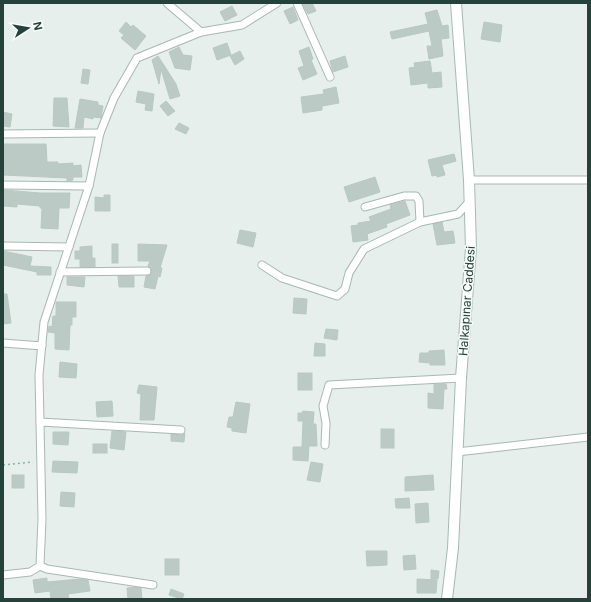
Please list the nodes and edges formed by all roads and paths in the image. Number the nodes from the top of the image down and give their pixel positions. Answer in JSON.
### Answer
{"nodes":[{"id":1,"x":167,"y":3,"type":"edge"},
{"id":2,"x":277,"y":3,"type":"edge"},
{"id":3,"x":297,"y":3,"type":"edge"},
{"id":4,"x":456,"y":3,"type":"edge"},
{"id":5,"x":201,"y":32,"type":"junction"},
{"id":6,"x":330,"y":77,"type":"dead end"},
{"id":7,"x":100,"y":133,"type":"junction"},
{"id":8,"x":3,"y":134,"type":"edge"},
{"id":9,"x":469,"y":180,"type":"junction"},
{"id":10,"x":588,"y":180,"type":"edge"},
{"id":11,"x":3,"y":185,"type":"edge"},
{"id":12,"x":89,"y":186,"type":"junction"},
{"id":13,"x":470,"y":202,"type":"junction"},
{"id":14,"x":365,"y":207,"type":"dead end"},
{"id":15,"x":420,"y":222,"type":"junction"},
{"id":16,"x":3,"y":246,"type":"edge"},
{"id":17,"x":69,"y":246,"type":"junction"},
{"id":18,"x":262,"y":264,"type":"dead end"},
{"id":19,"x":147,"y":271,"type":"dead end"},
{"id":20,"x":60,"y":272,"type":"junction"},
{"id":21,"x":3,"y":343,"type":"edge"},
{"id":22,"x":42,"y":346,"type":"junction"},
{"id":23,"x":461,"y":378,"type":"junction"},
{"id":24,"x":40,"y":422,"type":"junction"},
{"id":25,"x":181,"y":430,"type":"dead end"},
{"id":26,"x":588,"y":436,"type":"edge"},
{"id":27,"x":325,"y":445,"type":"dead end"},
{"id":28,"x":457,"y":452,"type":"junction"},
{"id":29,"x":41,"y":462,"type":"junction"},
{"id":30,"x":3,"y":465,"type":"edge"},
{"id":31,"x":40,"y":566,"type":"junction"},
{"id":32,"x":3,"y":575,"type":"edge"},
{"id":33,"x":153,"y":585,"type":"dead end"},
{"id":34,"x":447,"y":599,"type":"edge"}],
"edges":[{"from":1,"to":5,"type":"street"},
{"from":2,"to":5,"type":"street"},
{"from":3,"to":6,"type":"street"},
{"from":4,"to":9,"type":"main road","name":"Halkapınar Caddesi"},
{"from":5,"to":7,"type":"street"},
{"from":7,"to":8,"type":"street"},
{"from":7,"to":12,"type":"street"},
{"from":9,"to":10,"type":"street"},
{"from":9,"to":13,"type":"main road","name":"Halkapınar Caddesi"},
{"from":11,"to":12,"type":"street"},
{"from":12,"to":17,"type":"street"},
{"from":13,"to":15,"type":"street"},
{"from":13,"to":23,"type":"main road","name":"Halkapınar Caddesi"},
{"from":14,"to":15,"type":"street"},
{"from":15,"to":18,"type":"street"},
{"from":16,"to":17,"type":"street"},
{"from":17,"to":20,"type":"street"},
{"from":19,"to":20,"type":"street"},
{"from":20,"to":22,"type":"street"},
{"from":21,"to":22,"type":"street"},
{"from":22,"to":24,"type":"street"},
{"from":23,"to":27,"type":"street"},
{"from":23,"to":28,"type":"main road","name":"Halkapınar Caddesi"},
{"from":24,"to":25,"type":"street"},
{"from":24,"to":29,"type":"street"},
{"from":26,"to":28,"type":"street"},
{"from":28,"to":34,"type":"main road","name":"Halkapınar Caddesi"},
{"from":29,"to":30,"type":"path"},
{"from":29,"to":31,"type":"street"},
{"from":31,"to":32,"type":"street"},
{"from":31,"to":33,"type":"street"}]}
